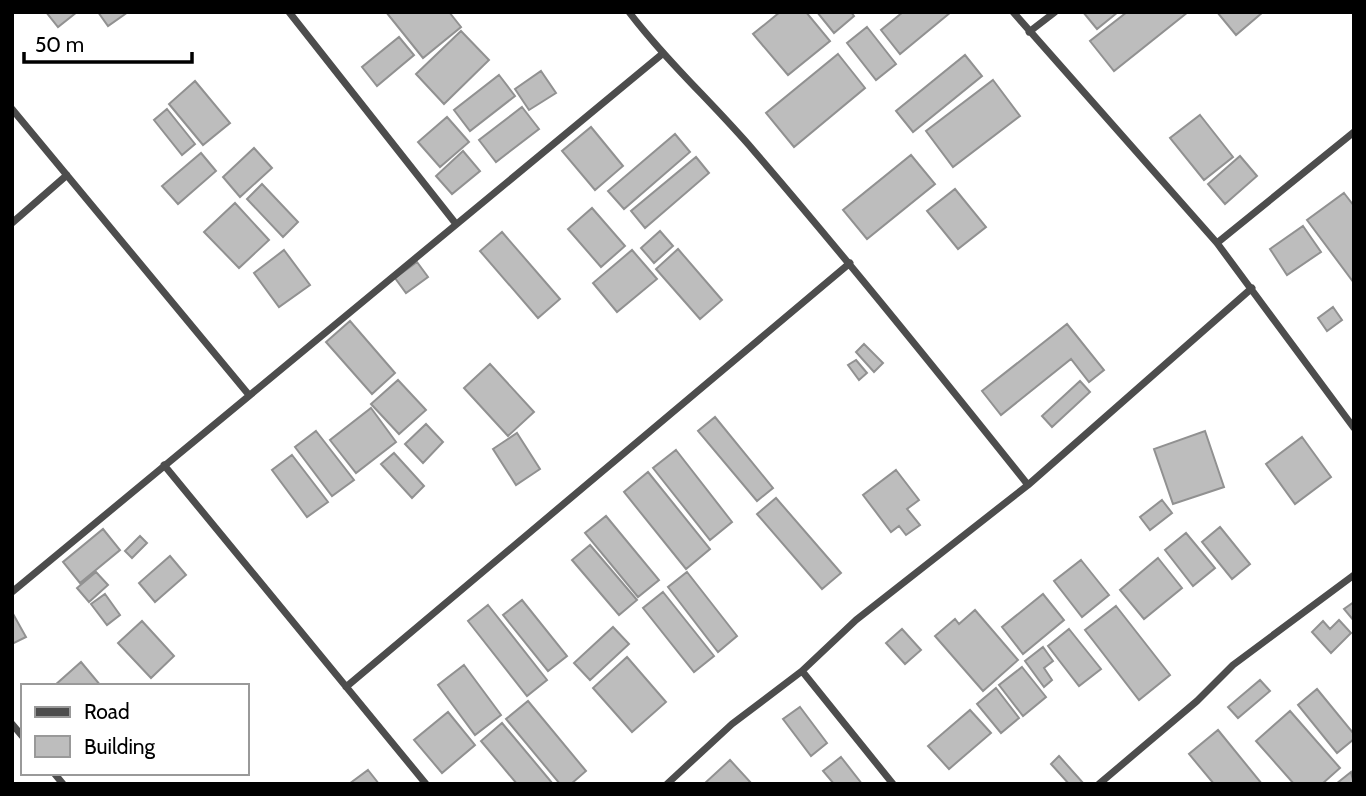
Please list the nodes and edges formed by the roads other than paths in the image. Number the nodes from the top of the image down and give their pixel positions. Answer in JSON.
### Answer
{"nodes":[{"id":1,"x":289,"y":12,"type":"edge"},
{"id":2,"x":629,"y":12,"type":"edge"},
{"id":3,"x":1013,"y":12,"type":"edge"},
{"id":4,"x":1055,"y":12,"type":"edge"},
{"id":5,"x":1030,"y":32,"type":"junction"},
{"id":6,"x":662,"y":55,"type":"junction"},
{"id":7,"x":12,"y":109,"type":"edge"},
{"id":8,"x":1354,"y":132,"type":"edge"},
{"id":9,"x":67,"y":175,"type":"junction"},
{"id":10,"x":12,"y":223,"type":"edge"},
{"id":11,"x":456,"y":224,"type":"junction"},
{"id":12,"x":1217,"y":243,"type":"junction"},
{"id":13,"x":850,"y":263,"type":"junction"},
{"id":14,"x":1252,"y":288,"type":"junction"},
{"id":15,"x":249,"y":395,"type":"junction"},
{"id":16,"x":1354,"y":428,"type":"edge"},
{"id":17,"x":164,"y":465,"type":"junction"},
{"id":18,"x":1028,"y":485,"type":"junction"},
{"id":19,"x":1354,"y":575,"type":"edge"},
{"id":20,"x":12,"y":592,"type":"edge"},
{"id":21,"x":802,"y":671,"type":"junction"},
{"id":22,"x":346,"y":687,"type":"junction"},
{"id":23,"x":426,"y":784,"type":"edge"},
{"id":24,"x":667,"y":784,"type":"edge"},
{"id":25,"x":893,"y":784,"type":"edge"},
{"id":26,"x":1099,"y":784,"type":"edge"}],
"edges":[{"from":1,"to":11,"type":"street"},
{"from":2,"to":6,"type":"street"},
{"from":3,"to":5,"type":"street"},
{"from":4,"to":5,"type":"street"},
{"from":5,"to":12,"type":"street"},
{"from":6,"to":11,"type":"street"},
{"from":6,"to":13,"type":"street"},
{"from":7,"to":9,"type":"street"},
{"from":8,"to":12,"type":"street"},
{"from":9,"to":10,"type":"street"},
{"from":9,"to":15,"type":"street"},
{"from":11,"to":15,"type":"street"},
{"from":12,"to":14,"type":"street"},
{"from":13,"to":18,"type":"street"},
{"from":13,"to":22,"type":"street"},
{"from":14,"to":16,"type":"street"},
{"from":14,"to":18,"type":"street"},
{"from":15,"to":17,"type":"street"},
{"from":17,"to":20,"type":"street"},
{"from":17,"to":22,"type":"street"},
{"from":18,"to":21,"type":"street"},
{"from":19,"to":26,"type":"street"},
{"from":21,"to":24,"type":"street"},
{"from":21,"to":25,"type":"street"},
{"from":22,"to":23,"type":"street"}]}
